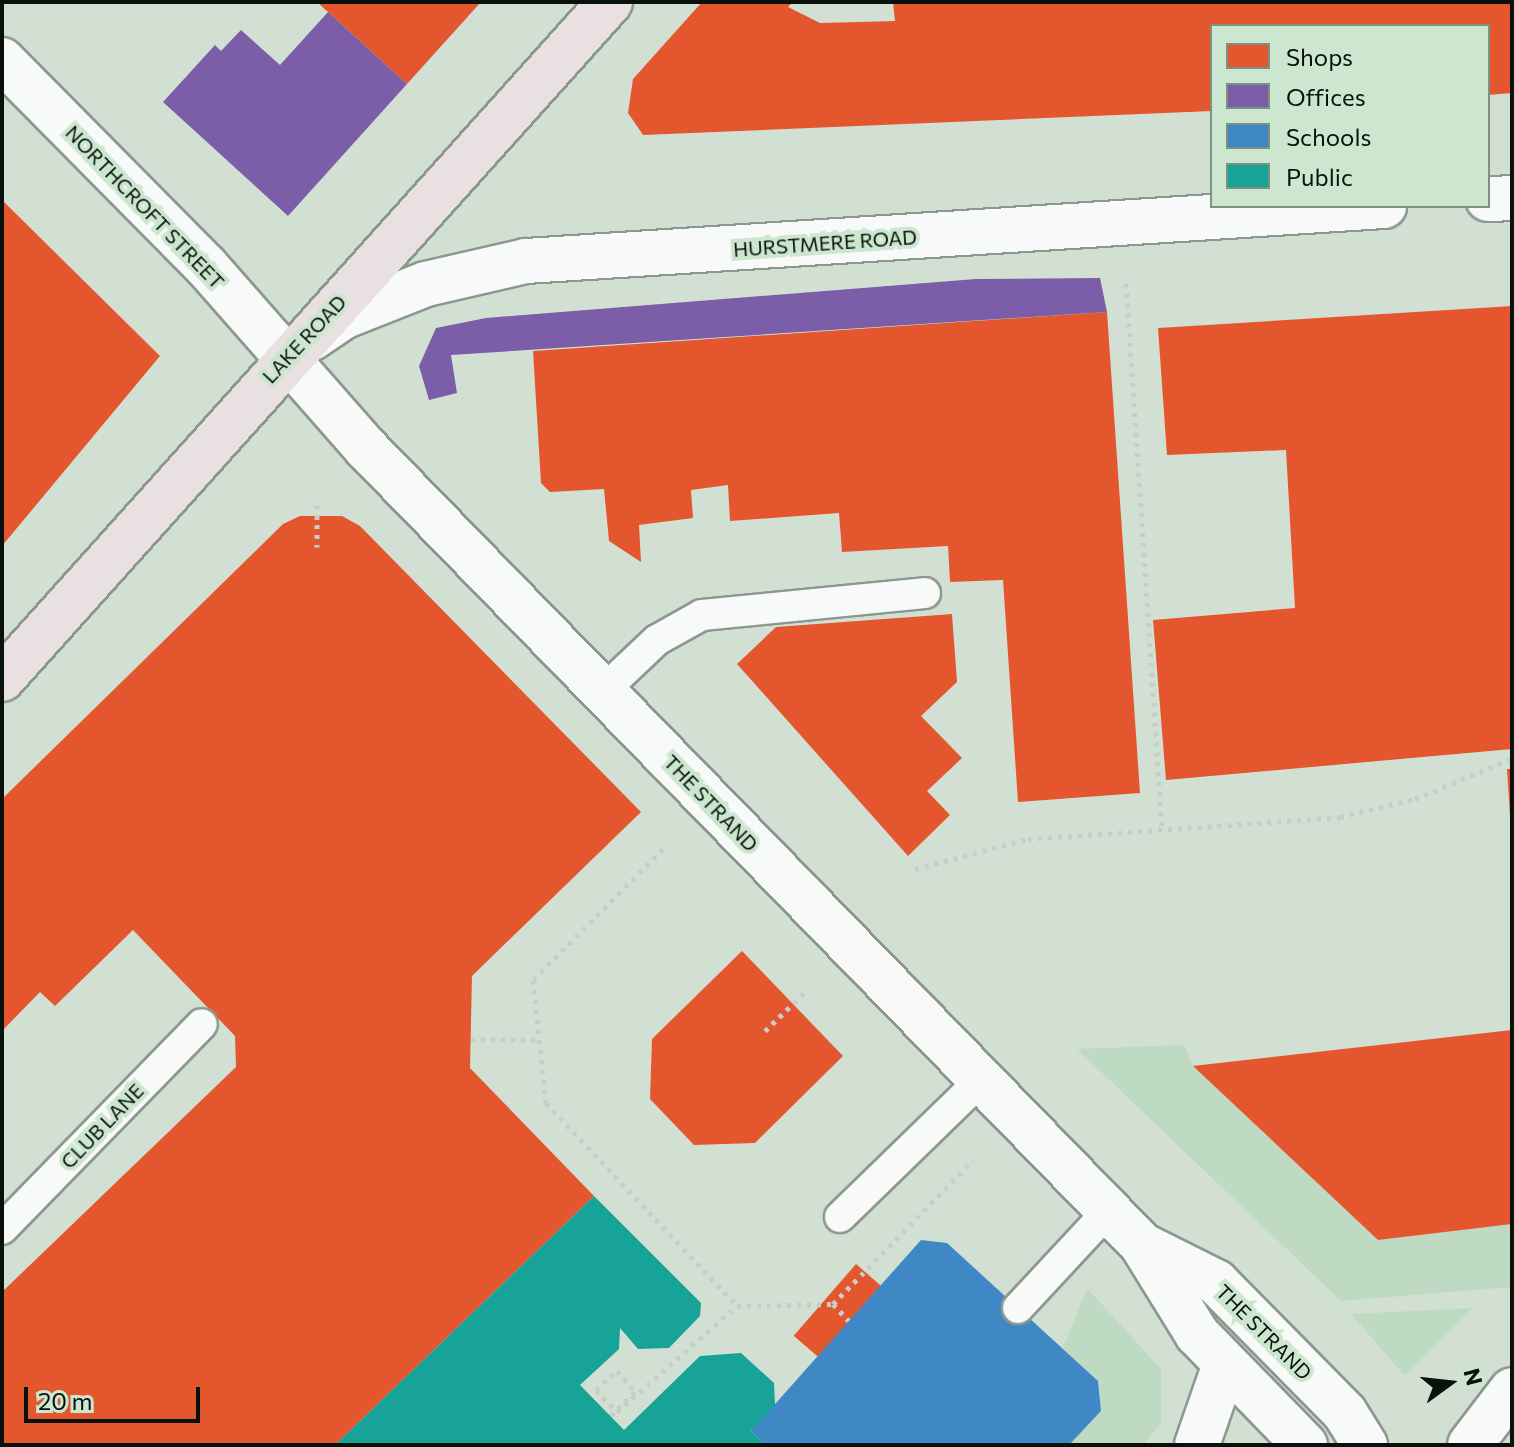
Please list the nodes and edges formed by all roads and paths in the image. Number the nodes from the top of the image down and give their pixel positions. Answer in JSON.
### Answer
{"nodes":[{"id":1,"x":610,"y":2,"type":"edge"},
{"id":2,"x":2,"y":60,"type":"edge"},
{"id":3,"x":1512,"y":198,"type":"edge"},
{"id":4,"x":1490,"y":199,"type":"edge"},
{"id":5,"x":1353,"y":208,"type":"edge"},
{"id":6,"x":1126,"y":283,"type":"dead end"},
{"id":7,"x":287,"y":355,"type":"junction"},
{"id":8,"x":317,"y":505,"type":"dead end"},
{"id":9,"x":317,"y":547,"type":"dead end"},
{"id":10,"x":925,"y":593,"type":"dead end"},
{"id":11,"x":2,"y":679,"type":"edge"},
{"id":12,"x":603,"y":691,"type":"junction"},
{"id":13,"x":1512,"y":758,"type":"edge"},
{"id":14,"x":1162,"y":830,"type":"junction"},
{"id":15,"x":663,"y":849,"type":"dead end"},
{"id":16,"x":915,"y":869,"type":"dead end"},
{"id":17,"x":806,"y":991,"type":"dead end"},
{"id":18,"x":202,"y":1024,"type":"dead end"},
{"id":19,"x":765,"y":1031,"type":"dead end"},
{"id":20,"x":471,"y":1039,"type":"dead end"},
{"id":21,"x":539,"y":1040,"type":"junction"},
{"id":22,"x":981,"y":1080,"type":"junction"},
{"id":23,"x":973,"y":1160,"type":"dead end"},
{"id":24,"x":1109,"y":1210,"type":"junction"},
{"id":25,"x":840,"y":1217,"type":"dead end"},
{"id":26,"x":2,"y":1229,"type":"edge"},
{"id":27,"x":1142,"y":1245,"type":"junction"},
{"id":28,"x":833,"y":1304,"type":"junction"},
{"id":29,"x":737,"y":1306,"type":"junction"},
{"id":30,"x":1018,"y":1308,"type":"dead end"},
{"id":31,"x":849,"y":1321,"type":"dead end"},
{"id":32,"x":1224,"y":1367,"type":"junction"},
{"id":33,"x":1512,"y":1390,"type":"edge"},
{"id":34,"x":610,"y":1416,"type":"dead end"},
{"id":35,"x":1197,"y":1445,"type":"edge"},
{"id":36,"x":1305,"y":1445,"type":"edge"},
{"id":37,"x":1365,"y":1445,"type":"edge"},
{"id":38,"x":1470,"y":1445,"type":"edge"}],
"edges":[{"from":1,"to":7,"type":"main road","name":"LAKE ROAD"},
{"from":2,"to":7,"type":"street","name":"NORTHCROFT STREET"},
{"from":3,"to":4,"type":"street"},
{"from":5,"to":7,"type":"street","name":"HURSTMERE ROAD"},
{"from":6,"to":14,"type":"path"},
{"from":7,"to":11,"type":"main road","name":"LAKE ROAD"},
{"from":7,"to":12,"type":"street","name":"THE STRAND"},
{"from":8,"to":9,"type":"path"},
{"from":10,"to":12,"type":"lane"},
{"from":12,"to":22,"type":"street","name":"THE STRAND"},
{"from":13,"to":14,"type":"path"},
{"from":14,"to":16,"type":"path"},
{"from":15,"to":21,"type":"path"},
{"from":17,"to":19,"type":"path"},
{"from":18,"to":26,"type":"lane","name":"CLUB LANE"},
{"from":20,"to":21,"type":"path"},
{"from":21,"to":29,"type":"path"},
{"from":22,"to":24,"type":"street","name":"THE STRAND"},
{"from":22,"to":25,"type":"lane"},
{"from":23,"to":28,"type":"path"},
{"from":24,"to":27,"type":"street","name":"THE STRAND"},
{"from":24,"to":30,"type":"lane"},
{"from":27,"to":32,"type":"street","name":"THE STRAND"},
{"from":27,"to":37,"type":"street","name":"THE STRAND"},
{"from":28,"to":29,"type":"path"},
{"from":28,"to":31,"type":"path"},
{"from":29,"to":34,"type":"path","bridge":true},
{"from":32,"to":35,"type":"street"},
{"from":32,"to":36,"type":"street","name":"THE STRAND"},
{"from":33,"to":38,"type":"street"}]}
